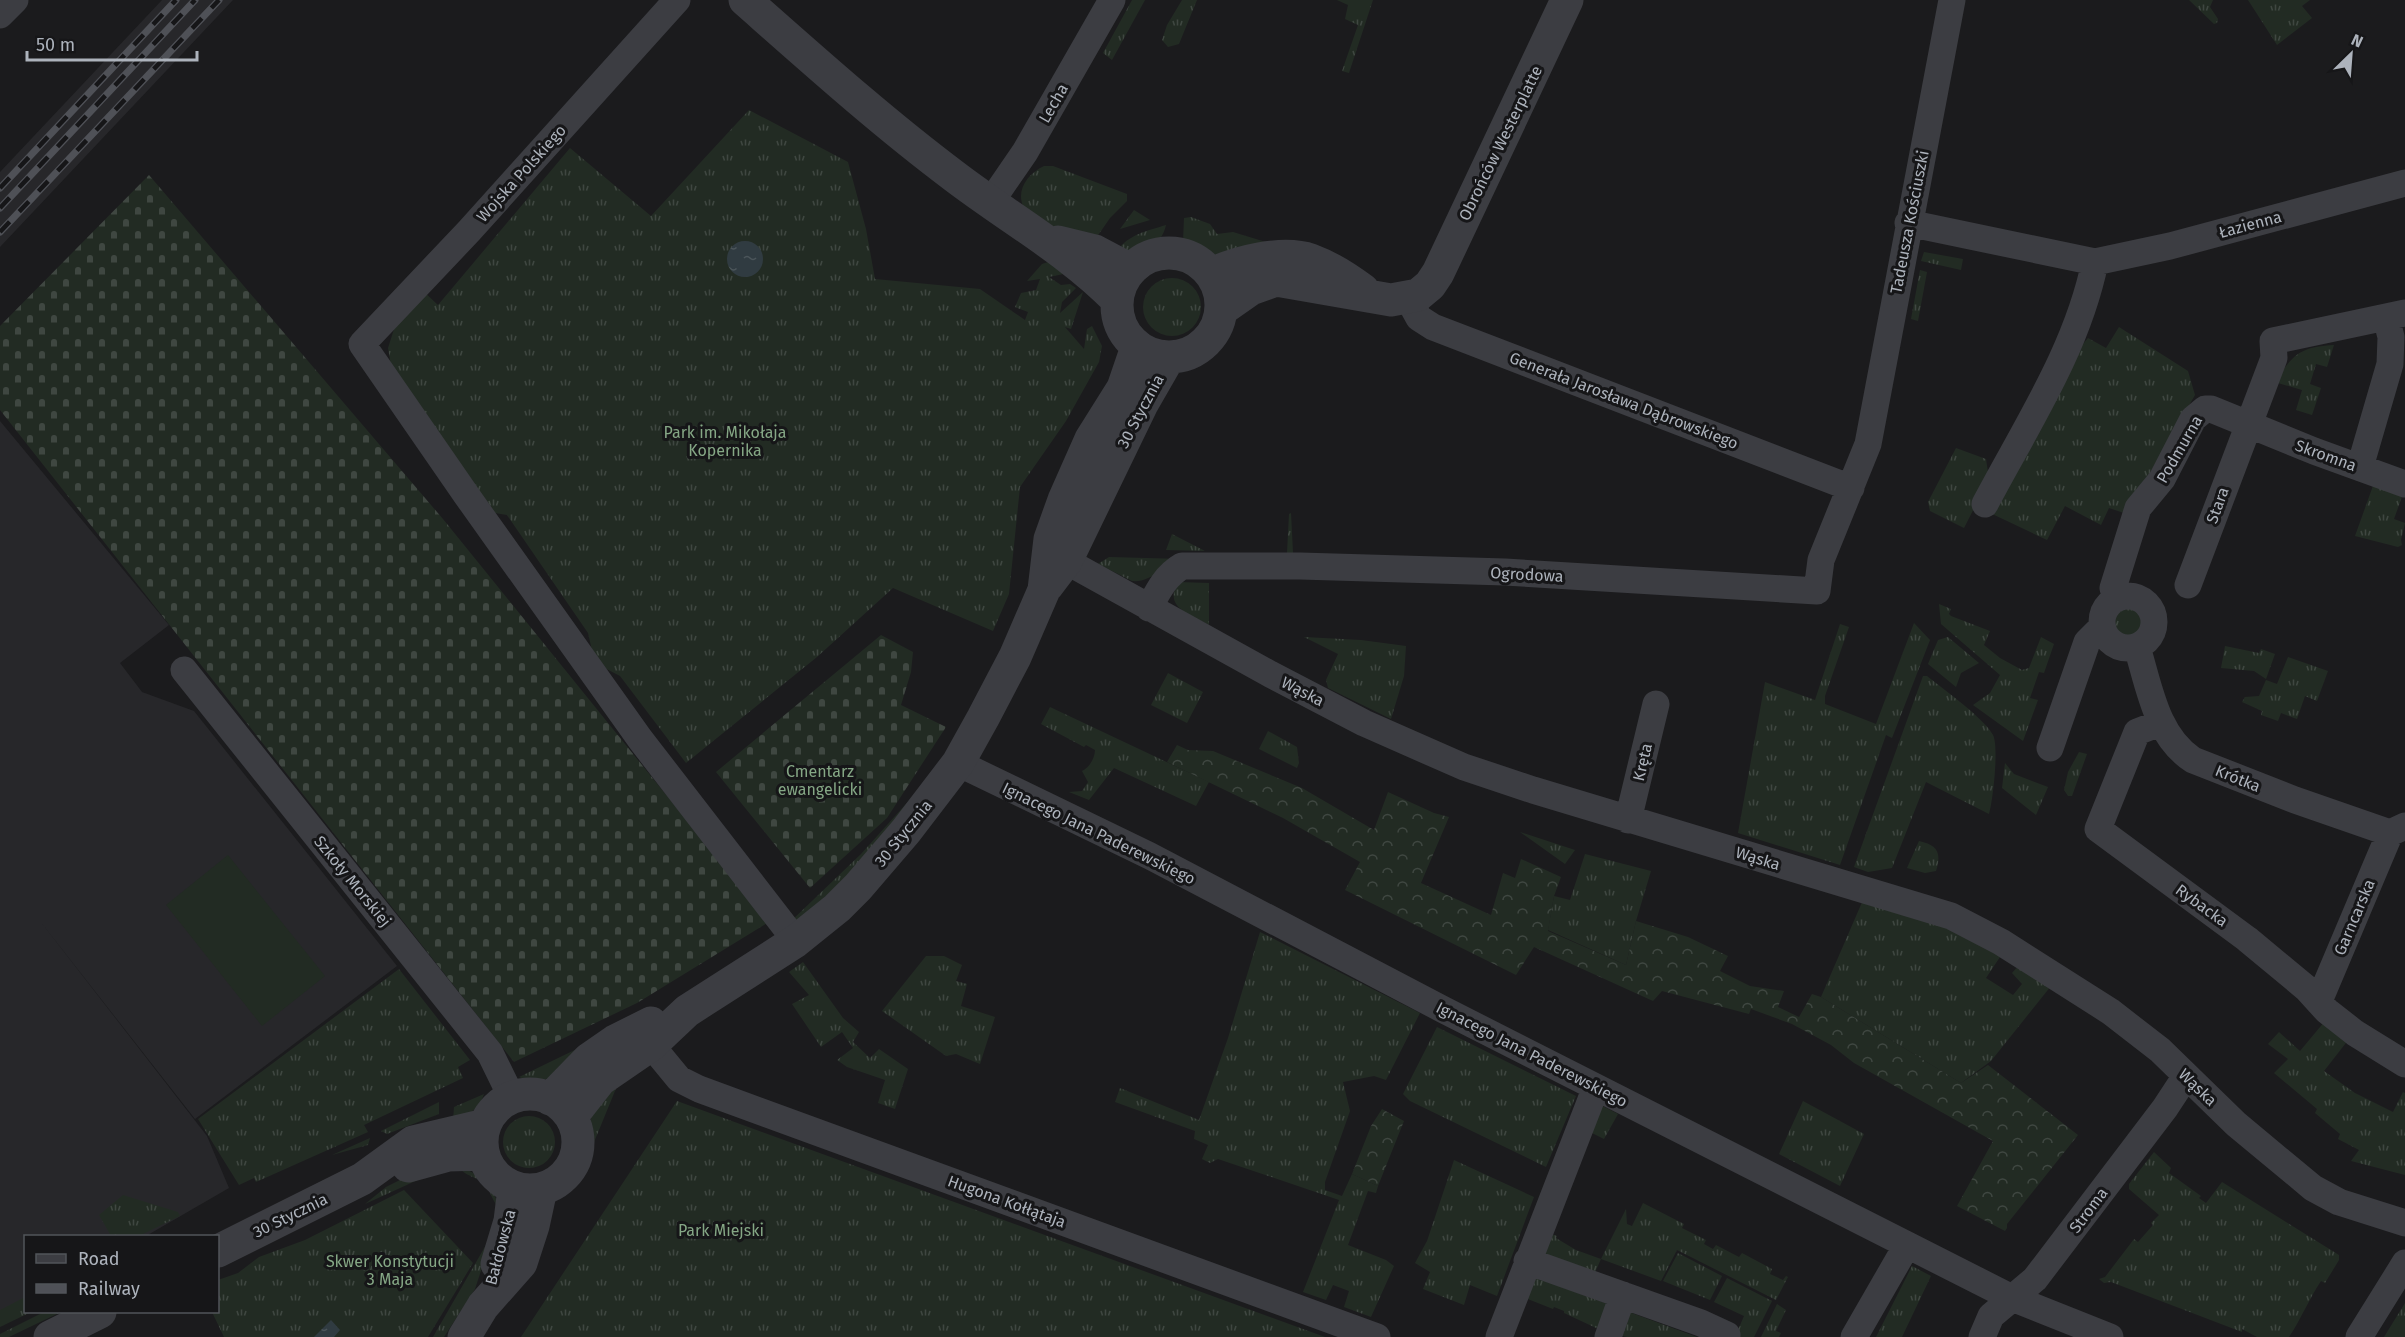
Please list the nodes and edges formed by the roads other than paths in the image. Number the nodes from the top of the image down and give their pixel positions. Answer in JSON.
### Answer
{"nodes":[{"id":1,"x":15,"y":0,"type":"edge"},
{"id":2,"x":677,"y":0,"type":"edge"},
{"id":3,"x":745,"y":0,"type":"edge"},
{"id":4,"x":1112,"y":0,"type":"edge"},
{"id":5,"x":1567,"y":0,"type":"edge"},
{"id":6,"x":1952,"y":0,"type":"edge"},
{"id":7,"x":0,"y":15,"type":"edge"},
{"id":8,"x":2405,"y":183,"type":"edge"},
{"id":9,"x":990,"y":203,"type":"junction"},
{"id":10,"x":1908,"y":223,"type":"junction"},
{"id":11,"x":1046,"y":239,"type":"junction"},
{"id":12,"x":2095,"y":262,"type":"junction"},
{"id":13,"x":1131,"y":270,"type":"junction"},
{"id":14,"x":1211,"y":274,"type":"junction"},
{"id":15,"x":1419,"y":292,"type":"junction"},
{"id":16,"x":1372,"y":296,"type":"junction"},
{"id":17,"x":1118,"y":300,"type":"junction"},
{"id":18,"x":1221,"y":310,"type":"junction"},
{"id":19,"x":2395,"y":315,"type":"edge"},
{"id":20,"x":1137,"y":347,"type":"junction"},
{"id":21,"x":1168,"y":357,"type":"junction"},
{"id":22,"x":2248,"y":426,"type":"junction"},
{"id":23,"x":2360,"y":467,"type":"junction"},
{"id":24,"x":2405,"y":484,"type":"edge"},
{"id":25,"x":1851,"y":488,"type":"junction"},
{"id":26,"x":1985,"y":504,"type":"dead end"},
{"id":27,"x":1066,"y":561,"type":"junction"},
{"id":28,"x":2188,"y":585,"type":"dead end"},
{"id":29,"x":1044,"y":590,"type":"junction"},
{"id":30,"x":2116,"y":599,"type":"junction"},
{"id":31,"x":1149,"y":608,"type":"junction"},
{"id":32,"x":2102,"y":627,"type":"junction"},
{"id":33,"x":2137,"y":647,"type":"junction"},
{"id":34,"x":184,"y":670,"type":"dead end"},
{"id":35,"x":1656,"y":704,"type":"dead end"},
{"id":36,"x":2160,"y":723,"type":"junction"},
{"id":37,"x":2050,"y":748,"type":"dead end"},
{"id":38,"x":958,"y":763,"type":"junction"},
{"id":39,"x":1628,"y":820,"type":"junction"},
{"id":40,"x":2397,"y":829,"type":"edge"},
{"id":41,"x":796,"y":941,"type":"junction"},
{"id":42,"x":2319,"y":1001,"type":"junction"},
{"id":43,"x":687,"y":1011,"type":"junction"},
{"id":44,"x":651,"y":1045,"type":"junction"},
{"id":45,"x":2405,"y":1064,"type":"edge"},
{"id":46,"x":2186,"y":1076,"type":"junction"},
{"id":47,"x":1596,"y":1087,"type":"junction"},
{"id":48,"x":512,"y":1098,"type":"junction"},
{"id":49,"x":560,"y":1108,"type":"junction"},
{"id":50,"x":484,"y":1139,"type":"junction"},
{"id":51,"x":527,"y":1189,"type":"junction"},
{"id":52,"x":2405,"y":1223,"type":"edge"},
{"id":53,"x":1907,"y":1245,"type":"junction"},
{"id":54,"x":219,"y":1250,"type":"edge"},
{"id":55,"x":1527,"y":1261,"type":"junction"},
{"id":56,"x":2405,"y":1263,"type":"edge"},
{"id":57,"x":1623,"y":1295,"type":"junction"},
{"id":58,"x":2012,"y":1298,"type":"junction"},
{"id":59,"x":96,"y":1313,"type":"edge"},
{"id":60,"x":50,"y":1337,"type":"edge"},
{"id":61,"x":464,"y":1337,"type":"edge"},
{"id":62,"x":1377,"y":1337,"type":"edge"},
{"id":63,"x":1499,"y":1337,"type":"edge"},
{"id":64,"x":1608,"y":1337,"type":"edge"},
{"id":65,"x":1726,"y":1337,"type":"edge"},
{"id":66,"x":1854,"y":1337,"type":"edge"},
{"id":67,"x":1982,"y":1337,"type":"edge"},
{"id":68,"x":2110,"y":1337,"type":"edge"},
{"id":69,"x":2359,"y":1337,"type":"edge"}],
"edges":[{"from":1,"to":7,"type":"street"},
{"from":2,"to":41,"type":"street","name":"Wojska Polskiego"},
{"from":3,"to":9,"type":"street"},
{"from":4,"to":9,"type":"street","name":"Lecha"},
{"from":5,"to":15,"type":"street","name":"Obrońców Westerplatte"},
{"from":6,"to":10,"type":"street","name":"Tadeusza Kościuszki"},
{"from":8,"to":12,"type":"street","name":"Łazienna"},
{"from":9,"to":11,"type":"street"},
{"from":10,"to":12,"type":"street","name":"Łazienna"},
{"from":10,"to":25,"type":"street","name":"Tadeusza Kościuszki"},
{"from":11,"to":13,"type":"street"},
{"from":11,"to":17,"type":"street"},
{"from":12,"to":26,"type":"street"},
{"from":13,"to":14,"type":"street"},
{"from":13,"to":17,"type":"street"},
{"from":14,"to":16,"type":"street"},
{"from":14,"to":18,"type":"street"},
{"from":15,"to":16,"type":"street"},
{"from":15,"to":25,"type":"street","name":"Generała Jarosława Dąbrowskiego"},
{"from":16,"to":18,"type":"street"},
{"from":17,"to":20,"type":"street"},
{"from":18,"to":21,"type":"street"},
{"from":19,"to":22,"type":"street","name":"Stara"},
{"from":19,"to":23,"type":"street"},
{"from":20,"to":21,"type":"street"},
{"from":20,"to":29,"type":"street","name":"30 Stycznia"},
{"from":21,"to":27,"type":"street","name":"30 Stycznia"},
{"from":22,"to":23,"type":"street","name":"Skromna"},
{"from":22,"to":28,"type":"street","name":"Stara"},
{"from":22,"to":30,"type":"street","name":"Podmurna"},
{"from":23,"to":24,"type":"street","name":"Skromna"},
{"from":25,"to":31,"type":"street","name":"Ogrodowa"},
{"from":27,"to":29,"type":"street","name":"30 Stycznia"},
{"from":27,"to":31,"type":"street","name":"Wąska"},
{"from":29,"to":38,"type":"street","name":"30 Stycznia"},
{"from":30,"to":32,"type":"street"},
{"from":30,"to":33,"type":"street"},
{"from":31,"to":39,"type":"street","name":"Wąska"},
{"from":32,"to":33,"type":"street"},
{"from":32,"to":37,"type":"street"},
{"from":33,"to":36,"type":"street","name":"Krótka"},
{"from":34,"to":48,"type":"street","name":"Szkoły Morskiej"},
{"from":35,"to":39,"type":"street","name":"Kręta"},
{"from":36,"to":40,"type":"street","name":"Krótka"},
{"from":36,"to":42,"type":"street","name":"Rybacka"},
{"from":38,"to":41,"type":"street","name":"30 Stycznia"},
{"from":38,"to":47,"type":"street","name":"Ignacego Jana Paderewskiego"},
{"from":39,"to":46,"type":"street","name":"Wąska"},
{"from":40,"to":42,"type":"street","name":"Garncarska"},
{"from":41,"to":43,"type":"street","name":"30 Stycznia"},
{"from":42,"to":45,"type":"street","name":"Rybacka"},
{"from":43,"to":44,"type":"street","name":"30 Stycznia"},
{"from":43,"to":49,"type":"street","name":"30 Stycznia"},
{"from":44,"to":49,"type":"street","name":"30 Stycznia"},
{"from":44,"to":62,"type":"street","name":"Hugona Kołłątaja"},
{"from":46,"to":52,"type":"street","name":"Wąska"},
{"from":46,"to":58,"type":"street","name":"Stroma"},
{"from":47,"to":53,"type":"street","name":"Ignacego Jana Paderewskiego"},
{"from":47,"to":55,"type":"street"},
{"from":48,"to":49,"type":"street"},
{"from":48,"to":50,"type":"street"},
{"from":49,"to":51,"type":"street"},
{"from":50,"to":51,"type":"street"},
{"from":50,"to":54,"type":"street","name":"30 Stycznia"},
{"from":51,"to":61,"type":"street","name":"Bałdowska"},
{"from":53,"to":58,"type":"street","name":"Ignacego Jana Paderewskiego"},
{"from":53,"to":66,"type":"street"},
{"from":55,"to":57,"type":"street"},
{"from":55,"to":63,"type":"street"},
{"from":56,"to":69,"type":"street"},
{"from":57,"to":64,"type":"street"},
{"from":57,"to":65,"type":"street"},
{"from":58,"to":67,"type":"street","name":"Stroma"},
{"from":58,"to":68,"type":"street","name":"Ignacego Jana Paderewskiego"},
{"from":59,"to":60,"type":"street"}]}
